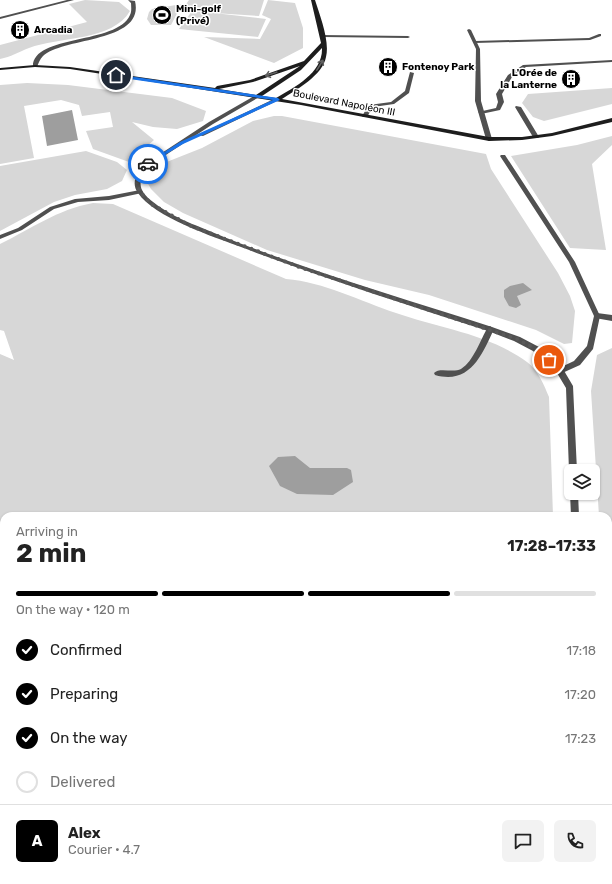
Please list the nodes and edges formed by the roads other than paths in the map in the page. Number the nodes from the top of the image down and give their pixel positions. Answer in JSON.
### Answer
{"nodes":[{"id":1,"x":72,"y":0,"type":"edge"},
{"id":2,"x":130,"y":0,"type":"edge"},
{"id":3,"x":313,"y":0,"type":"edge"},
{"id":4,"x":0,"y":18,"type":"edge"},
{"id":5,"x":469,"y":30,"type":"dead end"},
{"id":6,"x":599,"y":35,"type":"dead end"},
{"id":7,"x":322,"y":36,"type":"junction"},
{"id":8,"x":408,"y":37,"type":"dead end"},
{"id":9,"x":475,"y":42,"type":"junction"},
{"id":10,"x":323,"y":44,"type":"junction"},
{"id":11,"x":308,"y":61,"type":"junction"},
{"id":12,"x":612,"y":61,"type":"edge"},
{"id":13,"x":35,"y":66,"type":"junction"},
{"id":14,"x":0,"y":69,"type":"edge"},
{"id":15,"x":412,"y":73,"type":"dead end"},
{"id":16,"x":210,"y":90,"type":"junction"},
{"id":17,"x":258,"y":96,"type":"junction"},
{"id":18,"x":278,"y":100,"type":"junction"},
{"id":19,"x":518,"y":107,"type":"dead end"},
{"id":20,"x":481,"y":112,"type":"junction"},
{"id":21,"x":365,"y":116,"type":"junction"},
{"id":22,"x":612,"y":120,"type":"edge"},
{"id":23,"x":536,"y":137,"type":"junction"},
{"id":24,"x":489,"y":139,"type":"junction"},
{"id":25,"x":182,"y":143,"type":"junction"},
{"id":26,"x":502,"y":156,"type":"dead end"},
{"id":27,"x":140,"y":192,"type":"junction"},
{"id":28,"x":0,"y":237,"type":"edge"},
{"id":29,"x":597,"y":316,"type":"junction"},
{"id":30,"x":612,"y":318,"type":"edge"},
{"id":31,"x":490,"y":329,"type":"junction"},
{"id":32,"x":560,"y":371,"type":"junction"},
{"id":33,"x":438,"y":373,"type":"dead end"},
{"id":34,"x":573,"y":464,"type":"edge"},
{"id":35,"x":574,"y":500,"type":"edge"},
{"id":36,"x":575,"y":512,"type":"edge"}],
"edges":[{"from":1,"to":4,"type":"street"},
{"from":2,"to":13,"type":"street"},
{"from":3,"to":7,"type":"main road"},
{"from":5,"to":9,"type":"street"},
{"from":6,"to":9,"type":"street"},
{"from":7,"to":8,"type":"street"},
{"from":7,"to":10,"type":"main road"},
{"from":9,"to":20,"type":"street"},
{"from":10,"to":11,"type":"main road"},
{"from":18,"to":10,"type":"main road","one_way":true},
{"from":11,"to":16,"type":"main road","one_way":true},
{"from":11,"to":17,"type":"main road"},
{"from":12,"to":20,"type":"street"},
{"from":13,"to":14,"type":"main road","name":"Boulevard Napoléon III"},
{"from":13,"to":16,"type":"main road","name":"Boulevard Napoléon III"},
{"from":15,"to":21,"type":"street"},
{"from":16,"to":17,"type":"main road","name":"Boulevard Napoléon III"},
{"from":17,"to":18,"type":"main road","name":"Boulevard Napoléon III"},
{"from":17,"to":25,"type":"street"},
{"from":18,"to":21,"type":"main road","name":"Boulevard Napoléon III"},
{"from":18,"to":25,"type":"street"},
{"from":19,"to":23,"type":"street"},
{"from":20,"to":24,"type":"street"},
{"from":21,"to":24,"type":"main road","name":"Boulevard Napoléon III"},
{"from":22,"to":23,"type":"main road","name":"Boulevard Napoléon III"},
{"from":23,"to":24,"type":"main road","name":"Boulevard Napoléon III"},
{"from":25,"to":27,"type":"street"},
{"from":26,"to":29,"type":"street"},
{"from":27,"to":28,"type":"street"},
{"from":27,"to":31,"type":"street"},
{"from":29,"to":30,"type":"street"},
{"from":29,"to":32,"type":"street"},
{"from":31,"to":32,"type":"street"},
{"from":31,"to":33,"type":"street"},
{"from":32,"to":34,"type":"street"},
{"from":35,"to":36,"type":"street"}]}
